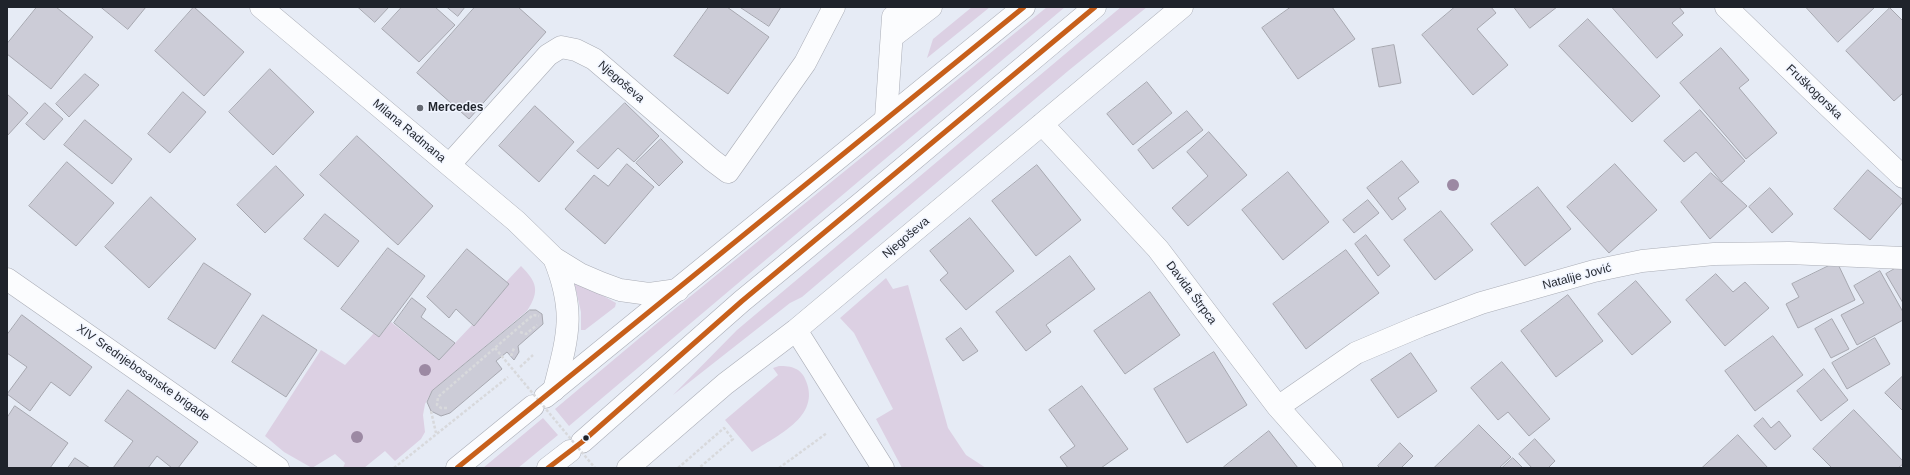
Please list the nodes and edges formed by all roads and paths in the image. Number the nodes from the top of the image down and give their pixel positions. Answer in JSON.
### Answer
{"nodes":[{"id":1,"x":261,"y":7,"type":"edge"},
{"id":2,"x":834,"y":7,"type":"edge"},
{"id":3,"x":931,"y":7,"type":"edge"},
{"id":4,"x":1024,"y":7,"type":"edge"},
{"id":5,"x":1095,"y":7,"type":"edge"},
{"id":6,"x":1182,"y":7,"type":"edge"},
{"id":7,"x":1726,"y":7,"type":"edge"},
{"id":8,"x":896,"y":17,"type":"edge"},
{"id":9,"x":886,"y":118,"type":"junction"},
{"id":10,"x":1042,"y":124,"type":"junction"},
{"id":11,"x":450,"y":164,"type":"junction"},
{"id":12,"x":1903,"y":176,"type":"edge"},
{"id":13,"x":554,"y":258,"type":"junction"},
{"id":14,"x":1903,"y":258,"type":"edge"},
{"id":15,"x":7,"y":278,"type":"edge"},
{"id":16,"x":678,"y":290,"type":"junction"},
{"id":17,"x":533,"y":315,"type":"dead end"},
{"id":18,"x":540,"y":323,"type":"dead end"},
{"id":19,"x":796,"y":330,"type":"junction"},
{"id":20,"x":520,"y":332,"type":"dead end"},
{"id":21,"x":495,"y":348,"type":"junction"},
{"id":22,"x":514,"y":348,"type":"dead end"},
{"id":23,"x":511,"y":356,"type":"dead end"},
{"id":24,"x":508,"y":377,"type":"dead end"},
{"id":25,"x":544,"y":398,"type":"junction"},
{"id":26,"x":1278,"y":407,"type":"junction"},
{"id":27,"x":447,"y":408,"type":"dead end"},
{"id":28,"x":431,"y":411,"type":"dead end"},
{"id":29,"x":855,"y":422,"type":"junction"},
{"id":30,"x":436,"y":433,"type":"junction"},
{"id":31,"x":278,"y":468,"type":"edge"},
{"id":32,"x":394,"y":468,"type":"edge"},
{"id":33,"x":457,"y":468,"type":"edge"},
{"id":34,"x":548,"y":468,"type":"edge"},
{"id":35,"x":595,"y":468,"type":"edge"},
{"id":36,"x":628,"y":468,"type":"edge"},
{"id":37,"x":678,"y":468,"type":"edge"},
{"id":38,"x":699,"y":468,"type":"edge"},
{"id":39,"x":779,"y":468,"type":"edge"},
{"id":40,"x":883,"y":468,"type":"edge"},
{"id":41,"x":1332,"y":468,"type":"edge"}],
"edges":[{"from":1,"to":11,"type":"street","name":"Milana Radmana"},
{"from":2,"to":11,"type":"street","name":"Njegoševa"},
{"from":3,"to":8,"type":"street"},
{"from":4,"to":9,"type":"street"},
{"from":5,"to":34,"type":"street"},
{"from":6,"to":10,"type":"street","name":"Njegoševa"},
{"from":7,"to":12,"type":"street","name":"Fruškogorska"},
{"from":8,"to":9,"type":"street"},
{"from":9,"to":16,"type":"street"},
{"from":10,"to":19,"type":"street","name":"Njegoševa"},
{"from":10,"to":26,"type":"street","name":"Davida Štrpca"},
{"from":11,"to":13,"type":"street","name":"Milana Radmana"},
{"from":13,"to":16,"type":"street","name":"Milana Radmana"},
{"from":13,"to":25,"type":"street","name":"Milana Radmana"},
{"from":14,"to":26,"type":"street","name":"Natalije Jović"},
{"from":15,"to":31,"type":"street","name":"XIV Srednjebosanske brigade"},
{"from":16,"to":25,"type":"street"},
{"from":17,"to":21,"type":"path"},
{"from":18,"to":20,"type":"path"},
{"from":19,"to":29,"type":"street"},
{"from":19,"to":36,"type":"street","name":"Njegoševa"},
{"from":21,"to":27,"type":"path"},
{"from":21,"to":35,"type":"path","bridge":true},
{"from":22,"to":23,"type":"path"},
{"from":24,"to":30,"type":"path"},
{"from":25,"to":33,"type":"street"},
{"from":26,"to":41,"type":"street","name":"Davida Štrpca"},
{"from":28,"to":30,"type":"path"},
{"from":29,"to":39,"type":"path"},
{"from":29,"to":40,"type":"street"},
{"from":30,"to":32,"type":"path"},
{"from":37,"to":38,"type":"path"}]}
